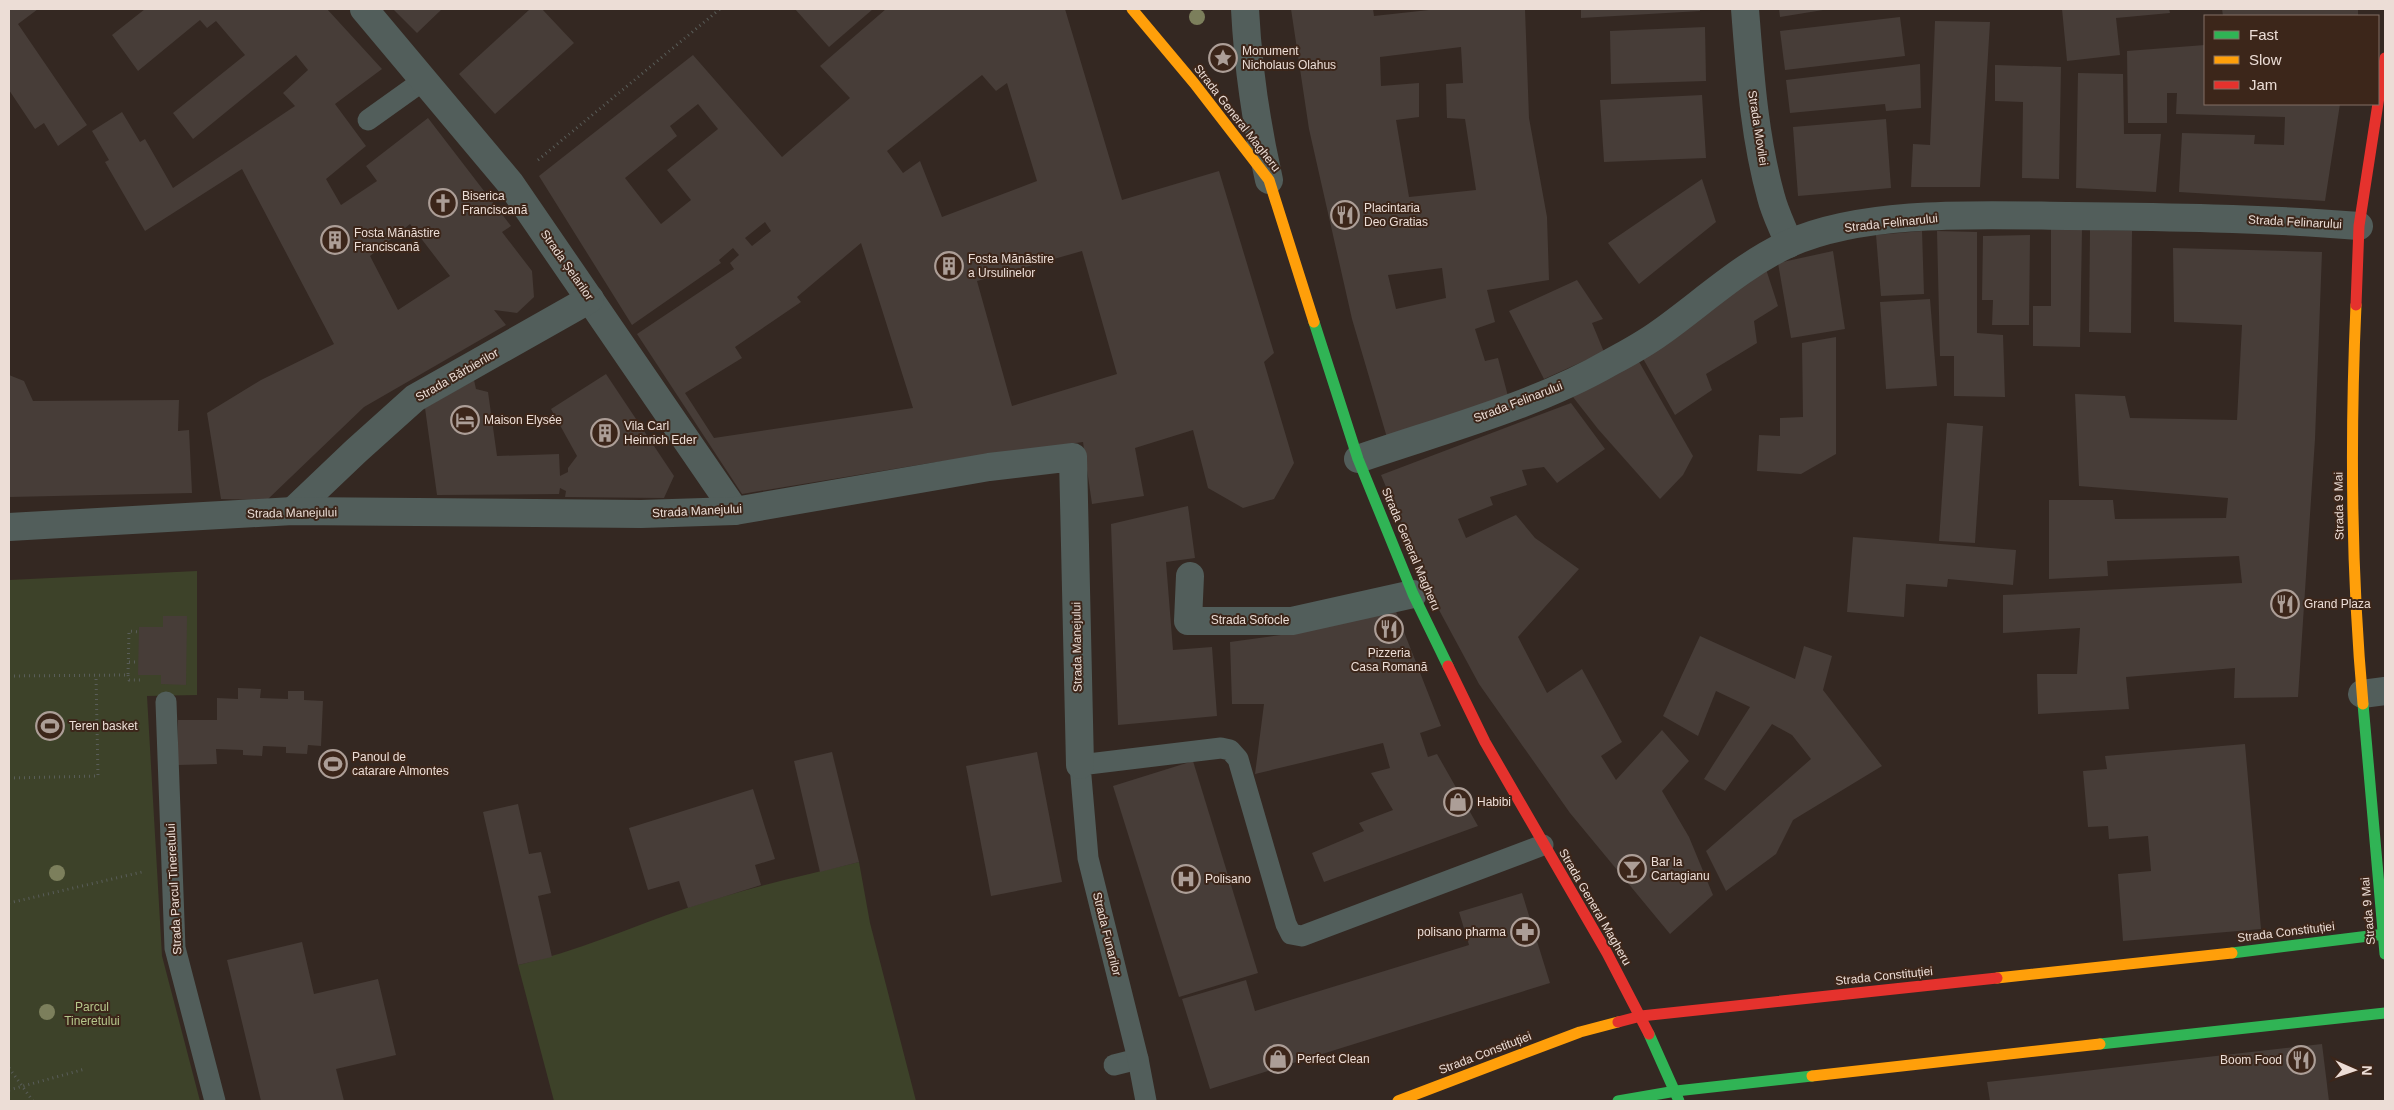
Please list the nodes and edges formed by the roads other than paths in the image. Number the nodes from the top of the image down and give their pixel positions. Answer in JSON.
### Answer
{"nodes":[{"id":1,"x":364,"y":9,"type":"edge"},
{"id":2,"x":1132,"y":9,"type":"edge"},
{"id":3,"x":1245,"y":9,"type":"edge"},
{"id":4,"x":1745,"y":9,"type":"edge"},
{"id":5,"x":2385,"y":58,"type":"edge"},
{"id":6,"x":424,"y":80,"type":"junction"},
{"id":7,"x":368,"y":120,"type":"dead end"},
{"id":8,"x":2379,"y":138,"type":"edge"},
{"id":9,"x":1269,"y":180,"type":"junction"},
{"id":10,"x":2360,"y":226,"type":"junction"},
{"id":11,"x":1789,"y":244,"type":"junction"},
{"id":12,"x":590,"y":299,"type":"junction"},
{"id":13,"x":1358,"y":459,"type":"junction"},
{"id":14,"x":293,"y":511,"type":"junction"},
{"id":15,"x":734,"y":511,"type":"junction"},
{"id":16,"x":9,"y":527,"type":"edge"},
{"id":17,"x":1190,"y":576,"type":"dead end"},
{"id":18,"x":1413,"y":594,"type":"junction"},
{"id":19,"x":2374,"y":692,"type":"edge"},
{"id":20,"x":166,"y":702,"type":"dead end"},
{"id":21,"x":1080,"y":765,"type":"junction"},
{"id":22,"x":1543,"y":845,"type":"junction"},
{"id":23,"x":2384,"y":934,"type":"edge"},
{"id":24,"x":2385,"y":954,"type":"edge"},
{"id":25,"x":2385,"y":1013,"type":"edge"},
{"id":26,"x":1641,"y":1016,"type":"junction"},
{"id":27,"x":1138,"y":1059,"type":"junction"},
{"id":28,"x":1114,"y":1065,"type":"dead end"},
{"id":29,"x":1677,"y":1096,"type":"edge"},
{"id":30,"x":215,"y":1101,"type":"edge"},
{"id":31,"x":1146,"y":1101,"type":"edge"},
{"id":32,"x":1398,"y":1101,"type":"edge"},
{"id":33,"x":1618,"y":1101,"type":"edge"}],
"edges":[{"from":1,"to":6,"type":"street","name":"Strada Șelarilor"},
{"from":2,"to":9,"type":"street","name":"Strada General Magheru"},
{"from":3,"to":9,"type":"street"},
{"from":4,"to":11,"type":"street","name":"Strada Movilei"},
{"from":5,"to":8,"type":"street","name":"Strada 9 Mai"},
{"from":6,"to":7,"type":"lane"},
{"from":6,"to":12,"type":"street","name":"Strada Șelarilor"},
{"from":8,"to":10,"type":"street","name":"Strada 9 Mai"},
{"from":9,"to":13,"type":"street","name":"Strada General Magheru"},
{"from":10,"to":11,"type":"street","name":"Strada Felinarului"},
{"from":10,"to":19,"type":"street","name":"Strada 9 Mai"},
{"from":11,"to":13,"type":"street","name":"Strada Felinarului"},
{"from":12,"to":14,"type":"street","name":"Strada Bărbierilor"},
{"from":12,"to":15,"type":"street","name":"Strada Șelarilor"},
{"from":13,"to":18,"type":"street","name":"Strada General Magheru"},
{"from":14,"to":15,"type":"street","name":"Strada Manejului"},
{"from":14,"to":16,"type":"street","name":"Strada Manejului"},
{"from":15,"to":21,"type":"street","name":"Strada Manejului"},
{"from":17,"to":18,"type":"street","name":"Strada Sofocle"},
{"from":18,"to":22,"type":"street","name":"Strada General Magheru"},
{"from":19,"to":23,"type":"street","name":"Strada 9 Mai"},
{"from":20,"to":30,"type":"lane","name":"Strada Parcul Tineretului"},
{"from":21,"to":22,"type":"lane"},
{"from":21,"to":27,"type":"lane","name":"Strada Funarilor"},
{"from":22,"to":26,"type":"street","name":"Strada General Magheru"},
{"from":23,"to":24,"type":"street","name":"Strada 9 Mai"},
{"from":23,"to":26,"type":"street","name":"Strada Constituției"},
{"from":25,"to":29,"type":"street"},
{"from":26,"to":29,"type":"street","name":"Strada General Magheru"},
{"from":26,"to":32,"type":"street","name":"Strada Constituției"},
{"from":27,"to":28,"type":"lane"},
{"from":27,"to":31,"type":"lane","name":"Strada Funarilor"},
{"from":29,"to":33,"type":"street"}]}
